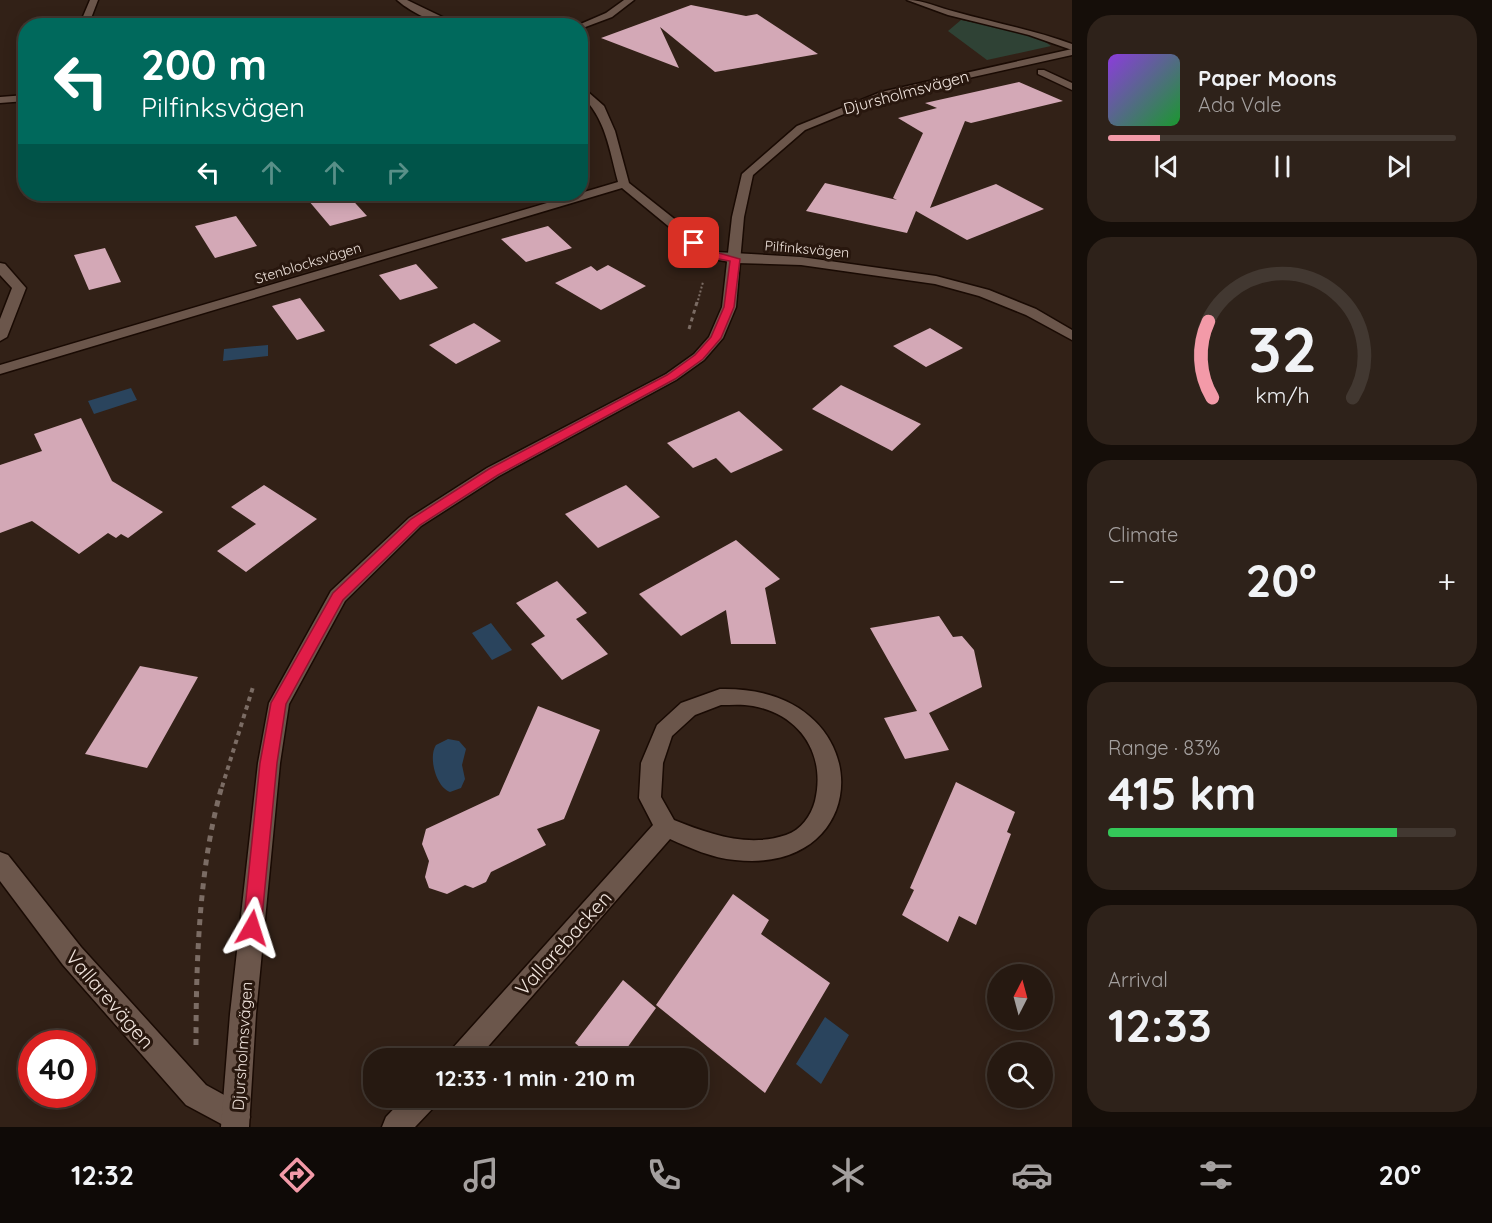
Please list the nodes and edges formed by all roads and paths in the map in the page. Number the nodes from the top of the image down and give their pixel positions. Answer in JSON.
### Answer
{"nodes":[{"id":1,"x":94,"y":0,"type":"edge"},
{"id":2,"x":401,"y":0,"type":"edge"},
{"id":3,"x":630,"y":0,"type":"edge"},
{"id":4,"x":911,"y":0,"type":"edge"},
{"id":5,"x":86,"y":18,"type":"edge"},
{"id":6,"x":437,"y":18,"type":"edge"},
{"id":7,"x":588,"y":23,"type":"edge"},
{"id":8,"x":1072,"y":46,"type":"edge"},
{"id":9,"x":1072,"y":52,"type":"edge"},
{"id":10,"x":1041,"y":72,"type":"dead end"},
{"id":11,"x":1072,"y":87,"type":"edge"},
{"id":12,"x":588,"y":96,"type":"edge"},
{"id":13,"x":18,"y":99,"type":"edge"},
{"id":14,"x":0,"y":100,"type":"edge"},
{"id":15,"x":624,"y":184,"type":"junction"},
{"id":16,"x":588,"y":195,"type":"edge"},
{"id":17,"x":567,"y":201,"type":"edge"},
{"id":18,"x":735,"y":259,"type":"junction"},
{"id":19,"x":0,"y":267,"type":"edge"},
{"id":20,"x":1072,"y":336,"type":"edge"},
{"id":21,"x":0,"y":337,"type":"edge"},
{"id":22,"x":0,"y":370,"type":"edge"},
{"id":23,"x":666,"y":827,"type":"junction"},
{"id":24,"x":0,"y":863,"type":"edge"},
{"id":25,"x":470,"y":1048,"type":"edge"},
{"id":26,"x":414,"y":1108,"type":"edge"},
{"id":27,"x":236,"y":1122,"type":"edge"},
{"id":28,"x":396,"y":1127,"type":"edge"}],
"edges":[{"from":1,"to":5,"type":"street"},
{"from":2,"to":6,"type":"street"},
{"from":3,"to":7,"type":"street"},
{"from":4,"to":8,"type":"street"},
{"from":9,"to":18,"type":"street","name":"Djursholmsvägen"},
{"from":10,"to":11,"type":"street"},
{"from":12,"to":15,"type":"street"},
{"from":13,"to":14,"type":"street"},
{"from":15,"to":16,"type":"street","name":"Stenblocksvägen"},
{"from":15,"to":18,"type":"street","name":"Pilfinksvägen"},
{"from":17,"to":22,"type":"street","name":"Stenblocksvägen"},
{"from":18,"to":20,"type":"street","name":"Pilfinksvägen"},
{"from":18,"to":27,"type":"street","name":"Djursholmsvägen"},
{"from":19,"to":21,"type":"street"},
{"from":23,"to":23,"type":"street"},
{"from":23,"to":25,"type":"street","name":"Vallarebacken"},
{"from":24,"to":27,"type":"street","name":"Vallarevägen"},
{"from":26,"to":28,"type":"street"}]}
